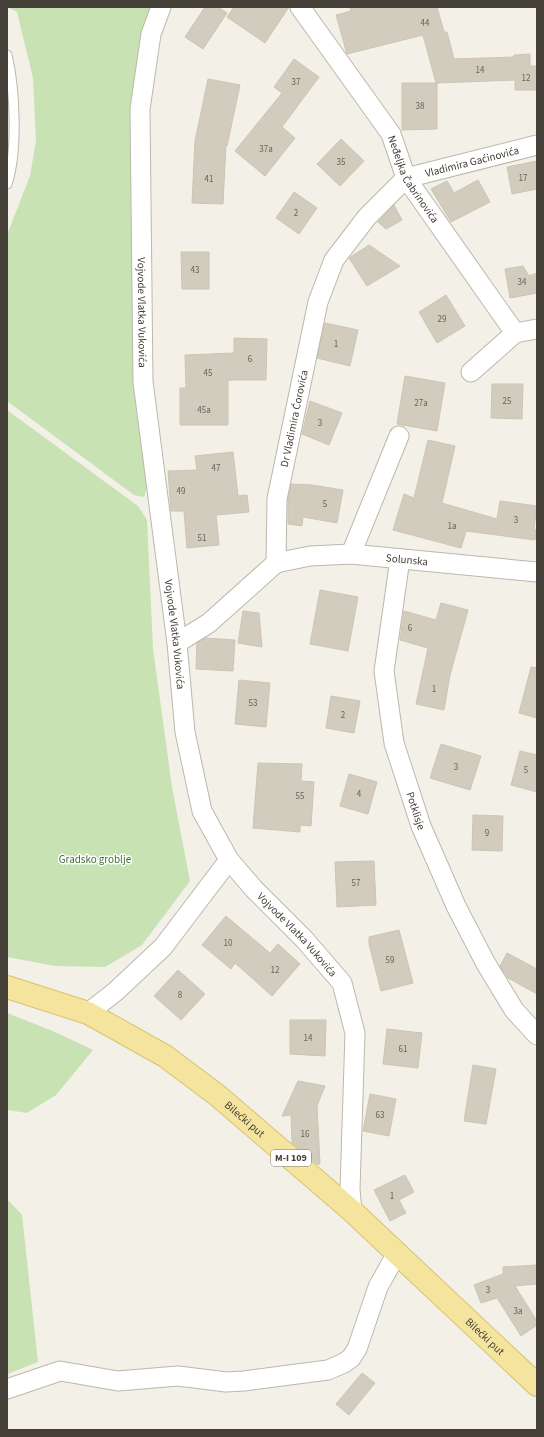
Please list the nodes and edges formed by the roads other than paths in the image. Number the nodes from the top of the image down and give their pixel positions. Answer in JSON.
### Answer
{"nodes":[{"id":1,"x":161,"y":7,"type":"edge"},
{"id":2,"x":300,"y":7,"type":"edge"},
{"id":3,"x":7,"y":55,"type":"edge"},
{"id":4,"x":537,"y":145,"type":"edge"},
{"id":5,"x":406,"y":178,"type":"junction"},
{"id":6,"x":7,"y":184,"type":"edge"},
{"id":7,"x":537,"y":329,"type":"edge"},
{"id":8,"x":515,"y":333,"type":"junction"},
{"id":9,"x":471,"y":372,"type":"dead end"},
{"id":10,"x":399,"y":436,"type":"dead end"},
{"id":11,"x":351,"y":554,"type":"junction"},
{"id":12,"x":400,"y":559,"type":"junction"},
{"id":13,"x":276,"y":563,"type":"junction"},
{"id":14,"x":537,"y":572,"type":"edge"},
{"id":15,"x":177,"y":642,"type":"junction"},
{"id":16,"x":229,"y":860,"type":"junction"},
{"id":17,"x":7,"y":987,"type":"edge"},
{"id":18,"x":88,"y":1013,"type":"junction"},
{"id":19,"x":537,"y":1035,"type":"edge"},
{"id":20,"x":352,"y":1211,"type":"junction"},
{"id":21,"x":397,"y":1253,"type":"junction"},
{"id":22,"x":537,"y":1385,"type":"edge"},
{"id":23,"x":7,"y":1388,"type":"edge"}],
"edges":[{"from":1,"to":15,"type":"street","name":"Vojvode Vlatka Vukovića"},
{"from":2,"to":5,"type":"street","name":"Neđeljka Čabrinovića"},
{"from":3,"to":6,"type":"lane"},
{"from":4,"to":5,"type":"street","name":"Vladimira Gaćinovića"},
{"from":5,"to":8,"type":"street","name":"Neđeljka Čabrinovića"},
{"from":5,"to":13,"type":"street","name":"Dr Vladimira Ćorovića"},
{"from":7,"to":8,"type":"street"},
{"from":8,"to":9,"type":"street"},
{"from":10,"to":11,"type":"street"},
{"from":11,"to":12,"type":"street","name":"Solunska"},
{"from":11,"to":13,"type":"street","name":"Solunska"},
{"from":12,"to":14,"type":"street","name":"Solunska"},
{"from":12,"to":19,"type":"street","name":"Potklisje"},
{"from":13,"to":15,"type":"street"},
{"from":15,"to":16,"type":"street","name":"Vojvode Vlatka Vukovića"},
{"from":16,"to":18,"type":"street"},
{"from":16,"to":20,"type":"street","name":"Vojvode Vlatka Vukovića"},
{"from":17,"to":18,"type":"main road","name":"Bilećki put","number":"M-I 109"},
{"from":18,"to":20,"type":"main road","name":"Bilećki put","number":"M-I 109"},
{"from":20,"to":21,"type":"main road","name":"Bilećki put","number":"M-I 109"},
{"from":21,"to":22,"type":"main road","name":"Bilećki put","number":"M-I 109"},
{"from":21,"to":23,"type":"street"}]}
